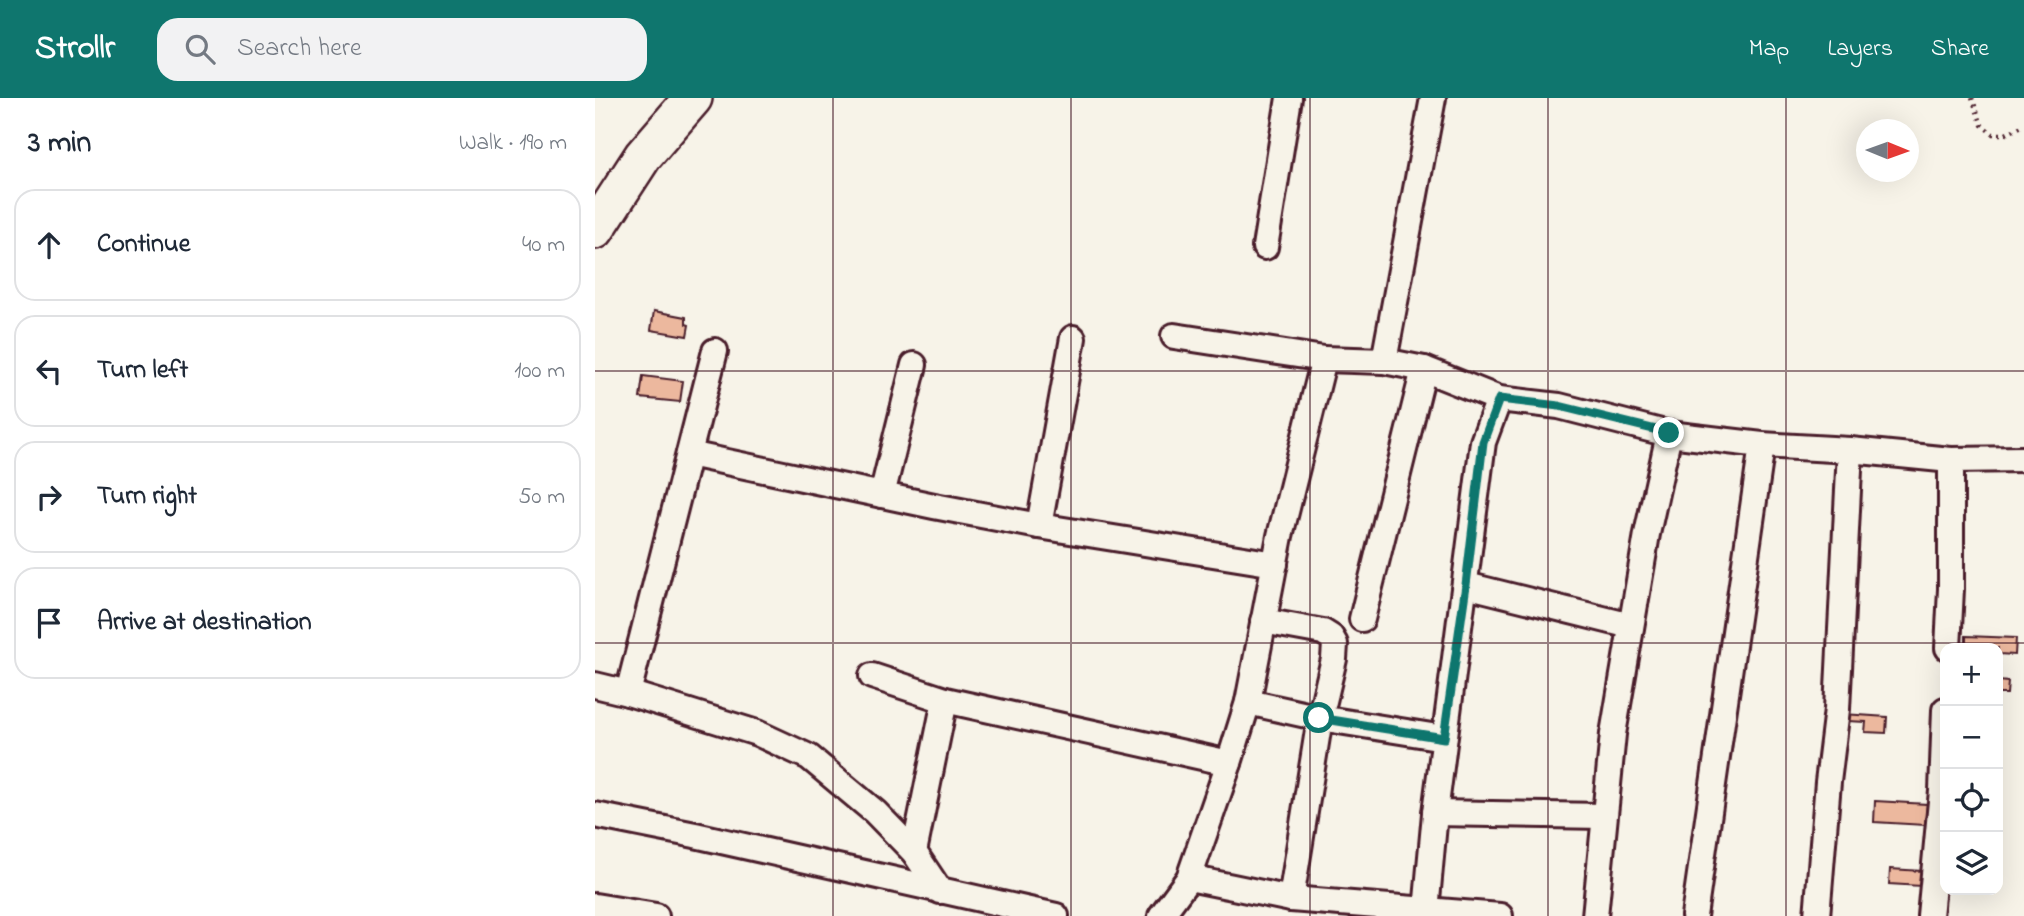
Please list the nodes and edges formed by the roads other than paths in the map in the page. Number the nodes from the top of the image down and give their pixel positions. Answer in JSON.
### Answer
{"nodes":[{"id":1,"x":693,"y":98,"type":"edge"},
{"id":2,"x":1289,"y":98,"type":"edge"},
{"id":3,"x":1433,"y":98,"type":"edge"},
{"id":4,"x":595,"y":230,"type":"edge"},
{"id":5,"x":1265,"y":247,"type":"dead end"},
{"id":6,"x":1174,"y":336,"type":"dead end"},
{"id":7,"x":1073,"y":338,"type":"dead end"},
{"id":8,"x":715,"y":351,"type":"dead end"},
{"id":9,"x":1324,"y":359,"type":"junction"},
{"id":10,"x":1384,"y":361,"type":"junction"},
{"id":11,"x":914,"y":365,"type":"dead end"},
{"id":12,"x":1424,"y":369,"type":"junction"},
{"id":13,"x":1499,"y":399,"type":"junction"},
{"id":14,"x":1669,"y":433,"type":"junction"},
{"id":15,"x":1762,"y":444,"type":"junction"},
{"id":16,"x":1850,"y":450,"type":"junction"},
{"id":17,"x":689,"y":454,"type":"junction"},
{"id":18,"x":2024,"y":459,"type":"edge"},
{"id":19,"x":1951,"y":460,"type":"junction"},
{"id":20,"x":882,"y":495,"type":"junction"},
{"id":21,"x":1039,"y":526,"type":"junction"},
{"id":22,"x":1275,"y":564,"type":"junction"},
{"id":23,"x":1466,"y":585,"type":"junction"},
{"id":24,"x":1362,"y":619,"type":"dead end"},
{"id":25,"x":1263,"y":621,"type":"junction"},
{"id":26,"x":1631,"y":626,"type":"junction"},
{"id":27,"x":1948,"y":643,"type":"edge"},
{"id":28,"x":872,"y":676,"type":"dead end"},
{"id":29,"x":595,"y":685,"type":"edge"},
{"id":30,"x":628,"y":694,"type":"junction"},
{"id":31,"x":945,"y":700,"type":"junction"},
{"id":32,"x":1248,"y":702,"type":"junction"},
{"id":33,"x":1319,"y":718,"type":"junction"},
{"id":34,"x":1444,"y":738,"type":"junction"},
{"id":35,"x":1229,"y":764,"type":"junction"},
{"id":36,"x":1943,"y":769,"type":"edge"},
{"id":37,"x":1435,"y":813,"type":"junction"},
{"id":38,"x":595,"y":815,"type":"edge"},
{"id":39,"x":1604,"y":816,"type":"junction"},
{"id":40,"x":914,"y":852,"type":"junction"},
{"id":41,"x":1189,"y":878,"type":"junction"},
{"id":42,"x":940,"y":891,"type":"junction"},
{"id":43,"x":1291,"y":899,"type":"junction"},
{"id":44,"x":595,"y":906,"type":"edge"},
{"id":45,"x":1426,"y":911,"type":"junction"},
{"id":46,"x":647,"y":915,"type":"edge"},
{"id":47,"x":1056,"y":916,"type":"edge"},
{"id":48,"x":1161,"y":916,"type":"edge"},
{"id":49,"x":1500,"y":916,"type":"edge"},
{"id":50,"x":1595,"y":916,"type":"edge"},
{"id":51,"x":1694,"y":916,"type":"edge"},
{"id":52,"x":1817,"y":916,"type":"edge"},
{"id":53,"x":1930,"y":916,"type":"edge"}],
"edges":[{"from":1,"to":4,"type":"main road"},
{"from":2,"to":5,"type":"street"},
{"from":3,"to":10,"type":"street"},
{"from":6,"to":9,"type":"street"},
{"from":7,"to":21,"type":"street"},
{"from":8,"to":17,"type":"street"},
{"from":9,"to":10,"type":"street"},
{"from":9,"to":22,"type":"street"},
{"from":10,"to":12,"type":"street"},
{"from":11,"to":20,"type":"street"},
{"from":12,"to":13,"type":"street"},
{"from":12,"to":24,"type":"street"},
{"from":13,"to":14,"type":"street"},
{"from":13,"to":23,"type":"street"},
{"from":14,"to":15,"type":"street"},
{"from":14,"to":26,"type":"street"},
{"from":15,"to":16,"type":"street"},
{"from":15,"to":51,"type":"street"},
{"from":16,"to":19,"type":"street"},
{"from":16,"to":52,"type":"street"},
{"from":17,"to":20,"type":"street"},
{"from":17,"to":30,"type":"street"},
{"from":18,"to":19,"type":"street"},
{"from":19,"to":27,"type":"street"},
{"from":20,"to":21,"type":"street"},
{"from":21,"to":22,"type":"street"},
{"from":22,"to":25,"type":"street"},
{"from":23,"to":26,"type":"street"},
{"from":23,"to":34,"type":"street"},
{"from":25,"to":32,"type":"street"},
{"from":25,"to":33,"type":"street"},
{"from":26,"to":39,"type":"street"},
{"from":28,"to":31,"type":"street"},
{"from":29,"to":30,"type":"street"},
{"from":30,"to":40,"type":"street"},
{"from":31,"to":35,"type":"street"},
{"from":31,"to":40,"type":"street"},
{"from":32,"to":33,"type":"street"},
{"from":32,"to":35,"type":"street"},
{"from":33,"to":34,"type":"street"},
{"from":33,"to":43,"type":"street"},
{"from":34,"to":37,"type":"street"},
{"from":35,"to":41,"type":"street"},
{"from":36,"to":53,"type":"street"},
{"from":37,"to":39,"type":"street"},
{"from":37,"to":45,"type":"street"},
{"from":38,"to":42,"type":"street"},
{"from":39,"to":50,"type":"street"},
{"from":40,"to":42,"type":"street"},
{"from":41,"to":43,"type":"street"},
{"from":41,"to":48,"type":"street"},
{"from":42,"to":47,"type":"street"},
{"from":43,"to":45,"type":"street"},
{"from":44,"to":46,"type":"street"},
{"from":45,"to":49,"type":"street"}]}
